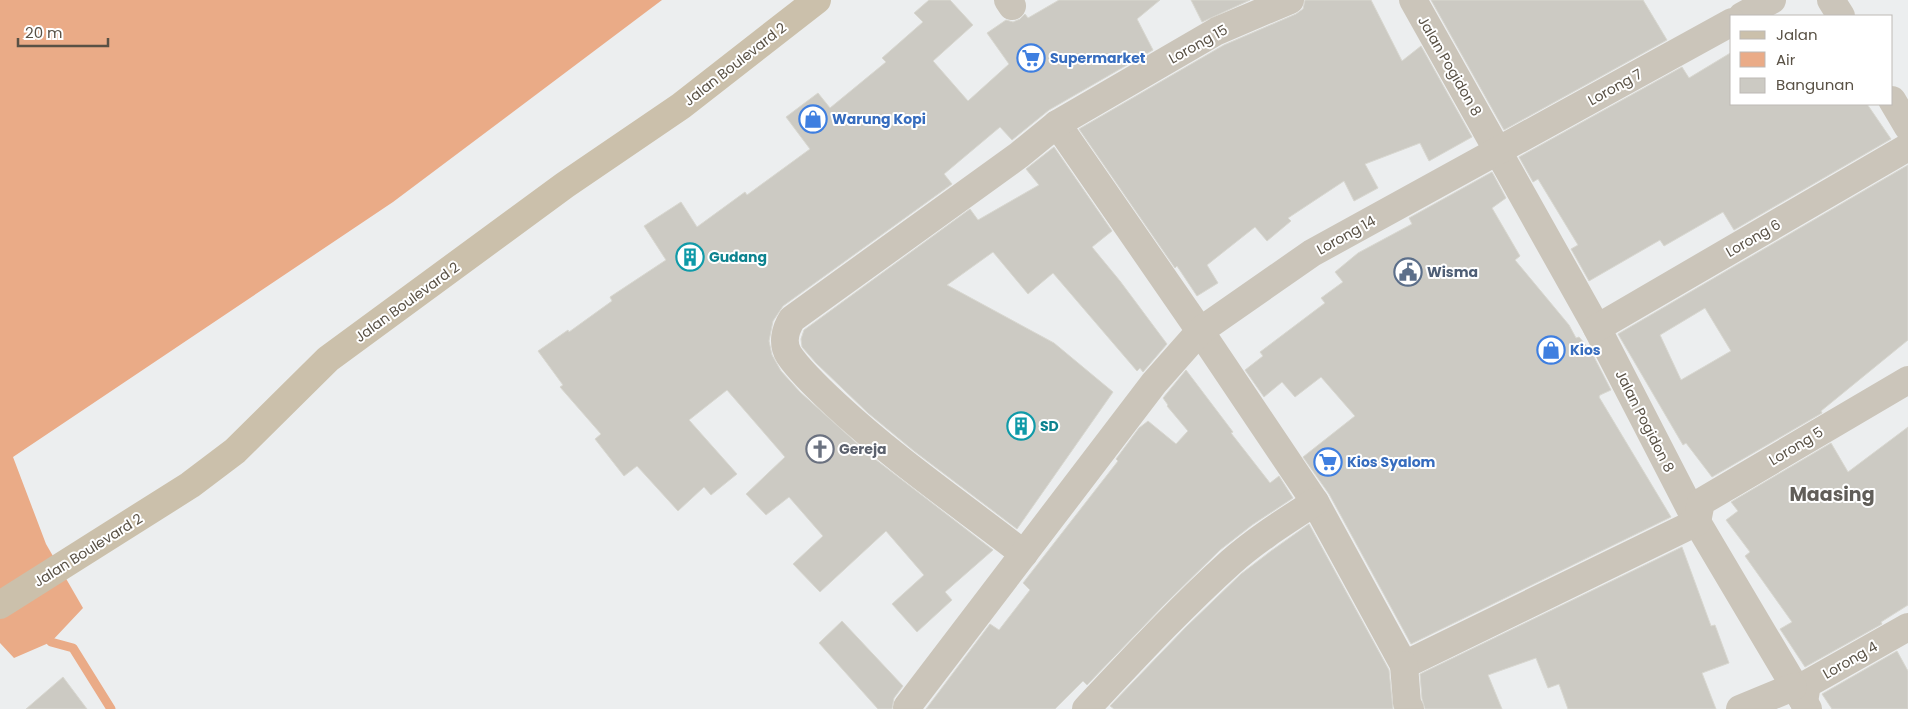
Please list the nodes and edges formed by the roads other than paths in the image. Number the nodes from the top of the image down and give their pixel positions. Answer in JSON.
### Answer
{"nodes":[{"id":1,"x":817,"y":0,"type":"edge"},
{"id":2,"x":1290,"y":0,"type":"edge"},
{"id":3,"x":1413,"y":0,"type":"edge"},
{"id":4,"x":1772,"y":0,"type":"edge"},
{"id":5,"x":1832,"y":0,"type":"edge"},
{"id":6,"x":1744,"y":15,"type":"edge"},
{"id":7,"x":1840,"y":15,"type":"edge"},
{"id":8,"x":1730,"y":23,"type":"edge"},
{"id":9,"x":1893,"y":102,"type":"edge"},
{"id":10,"x":1057,"y":124,"type":"junction"},
{"id":11,"x":1908,"y":127,"type":"edge"},
{"id":12,"x":1908,"y":147,"type":"edge"},
{"id":13,"x":1499,"y":151,"type":"junction"},
{"id":14,"x":1597,"y":328,"type":"junction"},
{"id":15,"x":1200,"y":331,"type":"junction"},
{"id":16,"x":1908,"y":380,"type":"edge"},
{"id":17,"x":1315,"y":502,"type":"junction"},
{"id":18,"x":1697,"y":522,"type":"junction"},
{"id":19,"x":1024,"y":554,"type":"junction"},
{"id":20,"x":0,"y":605,"type":"edge"},
{"id":21,"x":1908,"y":627,"type":"edge"},
{"id":22,"x":1404,"y":665,"type":"junction"},
{"id":23,"x":1801,"y":699,"type":"edge"},
{"id":24,"x":907,"y":707,"type":"dead end"},
{"id":25,"x":1086,"y":709,"type":"edge"},
{"id":26,"x":1410,"y":709,"type":"edge"},
{"id":27,"x":1740,"y":709,"type":"edge"}],
"edges":[{"from":1,"to":20,"type":"main road","name":"Jalan Boulevard 2"},
{"from":2,"to":10,"type":"street","name":"Lorong 15"},
{"from":3,"to":13,"type":"street","name":"Jalan Pogidon 8"},
{"from":4,"to":6,"type":"street"},
{"from":5,"to":7,"type":"street"},
{"from":8,"to":13,"type":"street","name":"Lorong 7"},
{"from":9,"to":11,"type":"street"},
{"from":10,"to":15,"type":"street"},
{"from":10,"to":19,"type":"street","name":"Lorong 15"},
{"from":12,"to":14,"type":"street","name":"Lorong 6"},
{"from":13,"to":14,"type":"street","name":"Jalan Pogidon 8"},
{"from":13,"to":15,"type":"street","name":"Lorong 14"},
{"from":14,"to":18,"type":"street","name":"Jalan Pogidon 8"},
{"from":15,"to":17,"type":"street"},
{"from":15,"to":19,"type":"street","name":"Lorong 14"},
{"from":16,"to":18,"type":"street","name":"Lorong 5"},
{"from":17,"to":22,"type":"street"},
{"from":17,"to":25,"type":"street"},
{"from":18,"to":22,"type":"street"},
{"from":18,"to":23,"type":"street","name":"Jalan Pogidon 8"},
{"from":19,"to":24,"type":"street","name":"Lorong 14"},
{"from":21,"to":23,"type":"street","name":"Lorong 4"},
{"from":22,"to":26,"type":"street"},
{"from":23,"to":27,"type":"street"}]}
